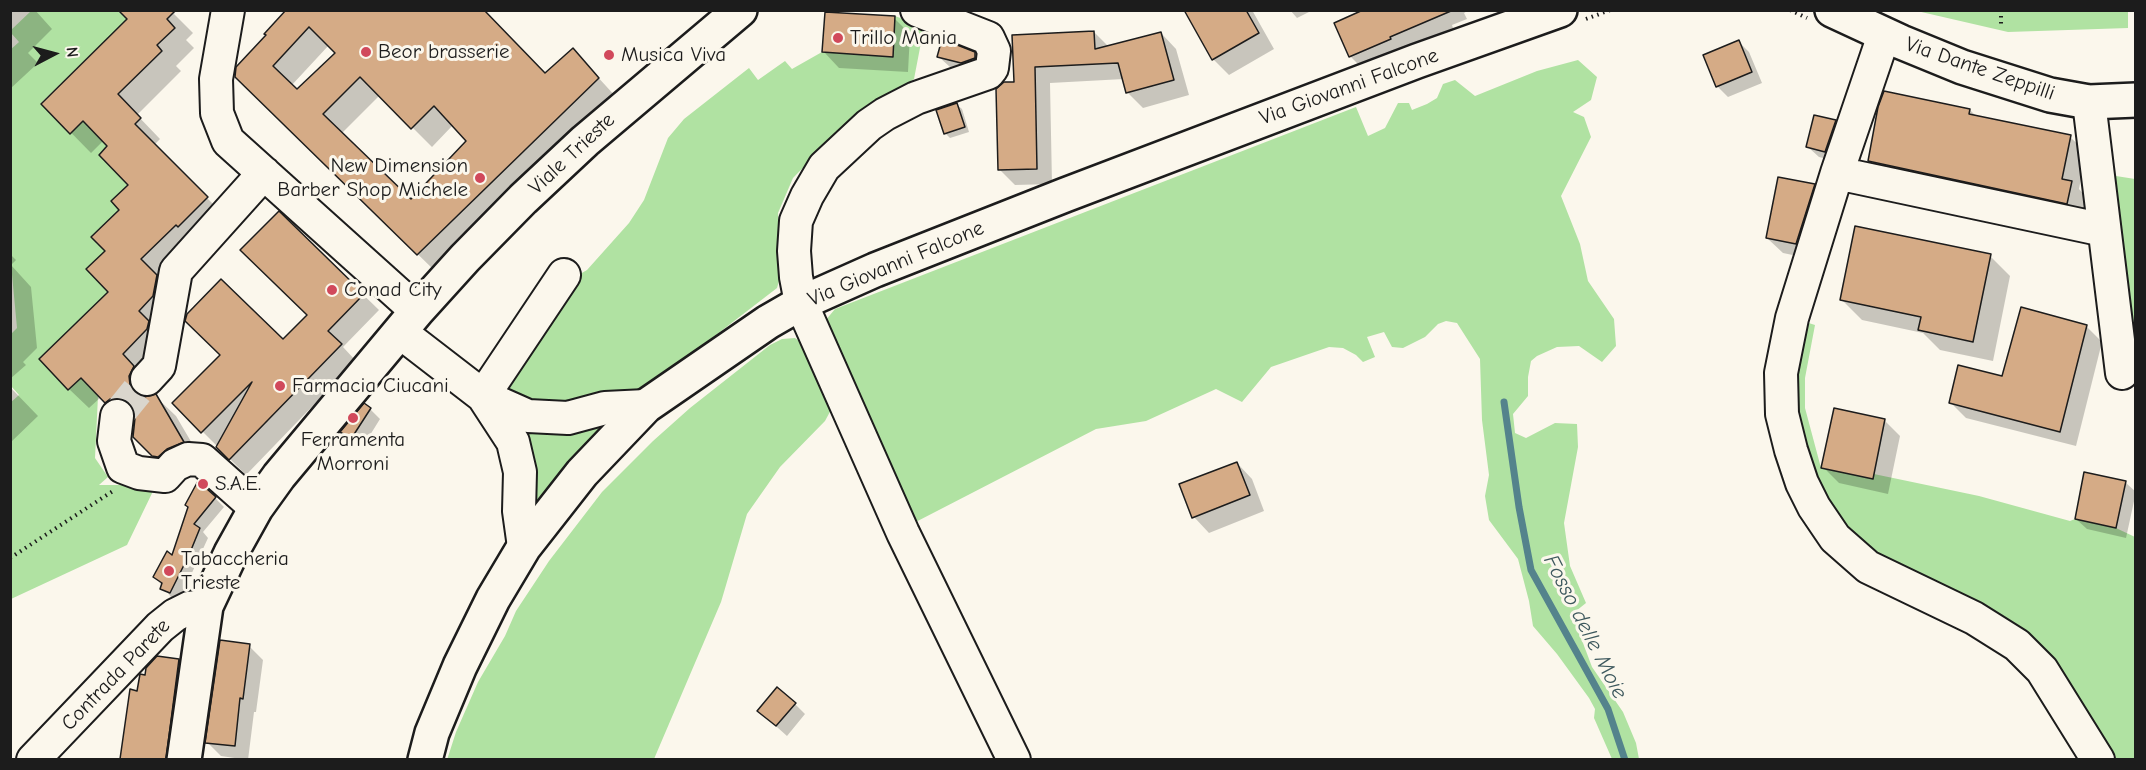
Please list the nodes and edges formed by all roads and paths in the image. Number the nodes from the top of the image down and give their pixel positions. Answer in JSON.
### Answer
{"nodes":[{"id":1,"x":228,"y":10,"type":"edge"},
{"id":2,"x":740,"y":10,"type":"edge"},
{"id":3,"x":917,"y":10,"type":"edge"},
{"id":4,"x":1610,"y":10,"type":"edge"},
{"id":5,"x":2001,"y":10,"type":"edge"},
{"id":6,"x":1838,"y":12,"type":"edge"},
{"id":7,"x":1569,"y":16,"type":"edge"},
{"id":8,"x":2001,"y":24,"type":"dead end"},
{"id":9,"x":1884,"y":35,"type":"junction"},
{"id":10,"x":2136,"y":100,"type":"edge"},
{"id":11,"x":2089,"y":102,"type":"junction"},
{"id":12,"x":264,"y":173,"type":"junction"},
{"id":13,"x":1837,"y":173,"type":"junction"},
{"id":14,"x":2104,"y":230,"type":"junction"},
{"id":15,"x":564,"y":275,"type":"dead end"},
{"id":16,"x":801,"y":303,"type":"junction"},
{"id":17,"x":408,"y":321,"type":"junction"},
{"id":18,"x":2122,"y":373,"type":"dead end"},
{"id":19,"x":147,"y":379,"type":"tunnel mouth"},
{"id":20,"x":483,"y":396,"type":"junction"},
{"id":21,"x":646,"y":406,"type":"junction"},
{"id":22,"x":117,"y":416,"type":"tunnel mouth"},
{"id":23,"x":123,"y":466,"type":"junction"},
{"id":24,"x":256,"y":508,"type":"junction"},
{"id":25,"x":524,"y":547,"type":"junction"},
{"id":26,"x":10,"y":558,"type":"edge"},
{"id":27,"x":206,"y":606,"type":"junction"},
{"id":28,"x":33,"y":759,"type":"edge"},
{"id":29,"x":184,"y":759,"type":"edge"},
{"id":30,"x":424,"y":759,"type":"edge"},
{"id":31,"x":1014,"y":759,"type":"edge"},
{"id":32,"x":2098,"y":759,"type":"edge"}],
"edges":[{"from":1,"to":12,"type":"street"},
{"from":2,"to":17,"type":"main road","name":"Viale Trieste"},
{"from":3,"to":16,"type":"street"},
{"from":4,"to":7,"type":"path"},
{"from":5,"to":8,"type":"path"},
{"from":6,"to":9,"type":"main road","name":"Via Dante Zeppilli"},
{"from":7,"to":16,"type":"main road","name":"Via Giovanni Falcone"},
{"from":9,"to":11,"type":"main road","name":"Via Dante Zeppilli"},
{"from":9,"to":13,"type":"street"},
{"from":10,"to":11,"type":"main road","name":"Via Dante Zeppilli"},
{"from":11,"to":14,"type":"street"},
{"from":12,"to":17,"type":"street"},
{"from":12,"to":19,"type":"street"},
{"from":13,"to":14,"type":"street"},
{"from":13,"to":32,"type":"street"},
{"from":14,"to":18,"type":"street"},
{"from":15,"to":20,"type":"street"},
{"from":16,"to":21,"type":"main road","name":"Via Giovanni Falcone"},
{"from":16,"to":31,"type":"street"},
{"from":17,"to":20,"type":"street"},
{"from":17,"to":24,"type":"main road","name":"Viale Trieste"},
{"from":20,"to":21,"type":"street"},
{"from":20,"to":25,"type":"street"},
{"from":21,"to":25,"type":"main road","name":"Via Giovanni Falcone"},
{"from":22,"to":23,"type":"street"},
{"from":23,"to":24,"type":"street"},
{"from":23,"to":26,"type":"path"},
{"from":24,"to":27,"type":"main road","name":"Viale Trieste"},
{"from":25,"to":30,"type":"main road","name":"Via Giovanni Falcone"},
{"from":27,"to":28,"type":"street","name":"Contrada Parete"},
{"from":27,"to":29,"type":"main road","name":"Viale Trieste"}]}
